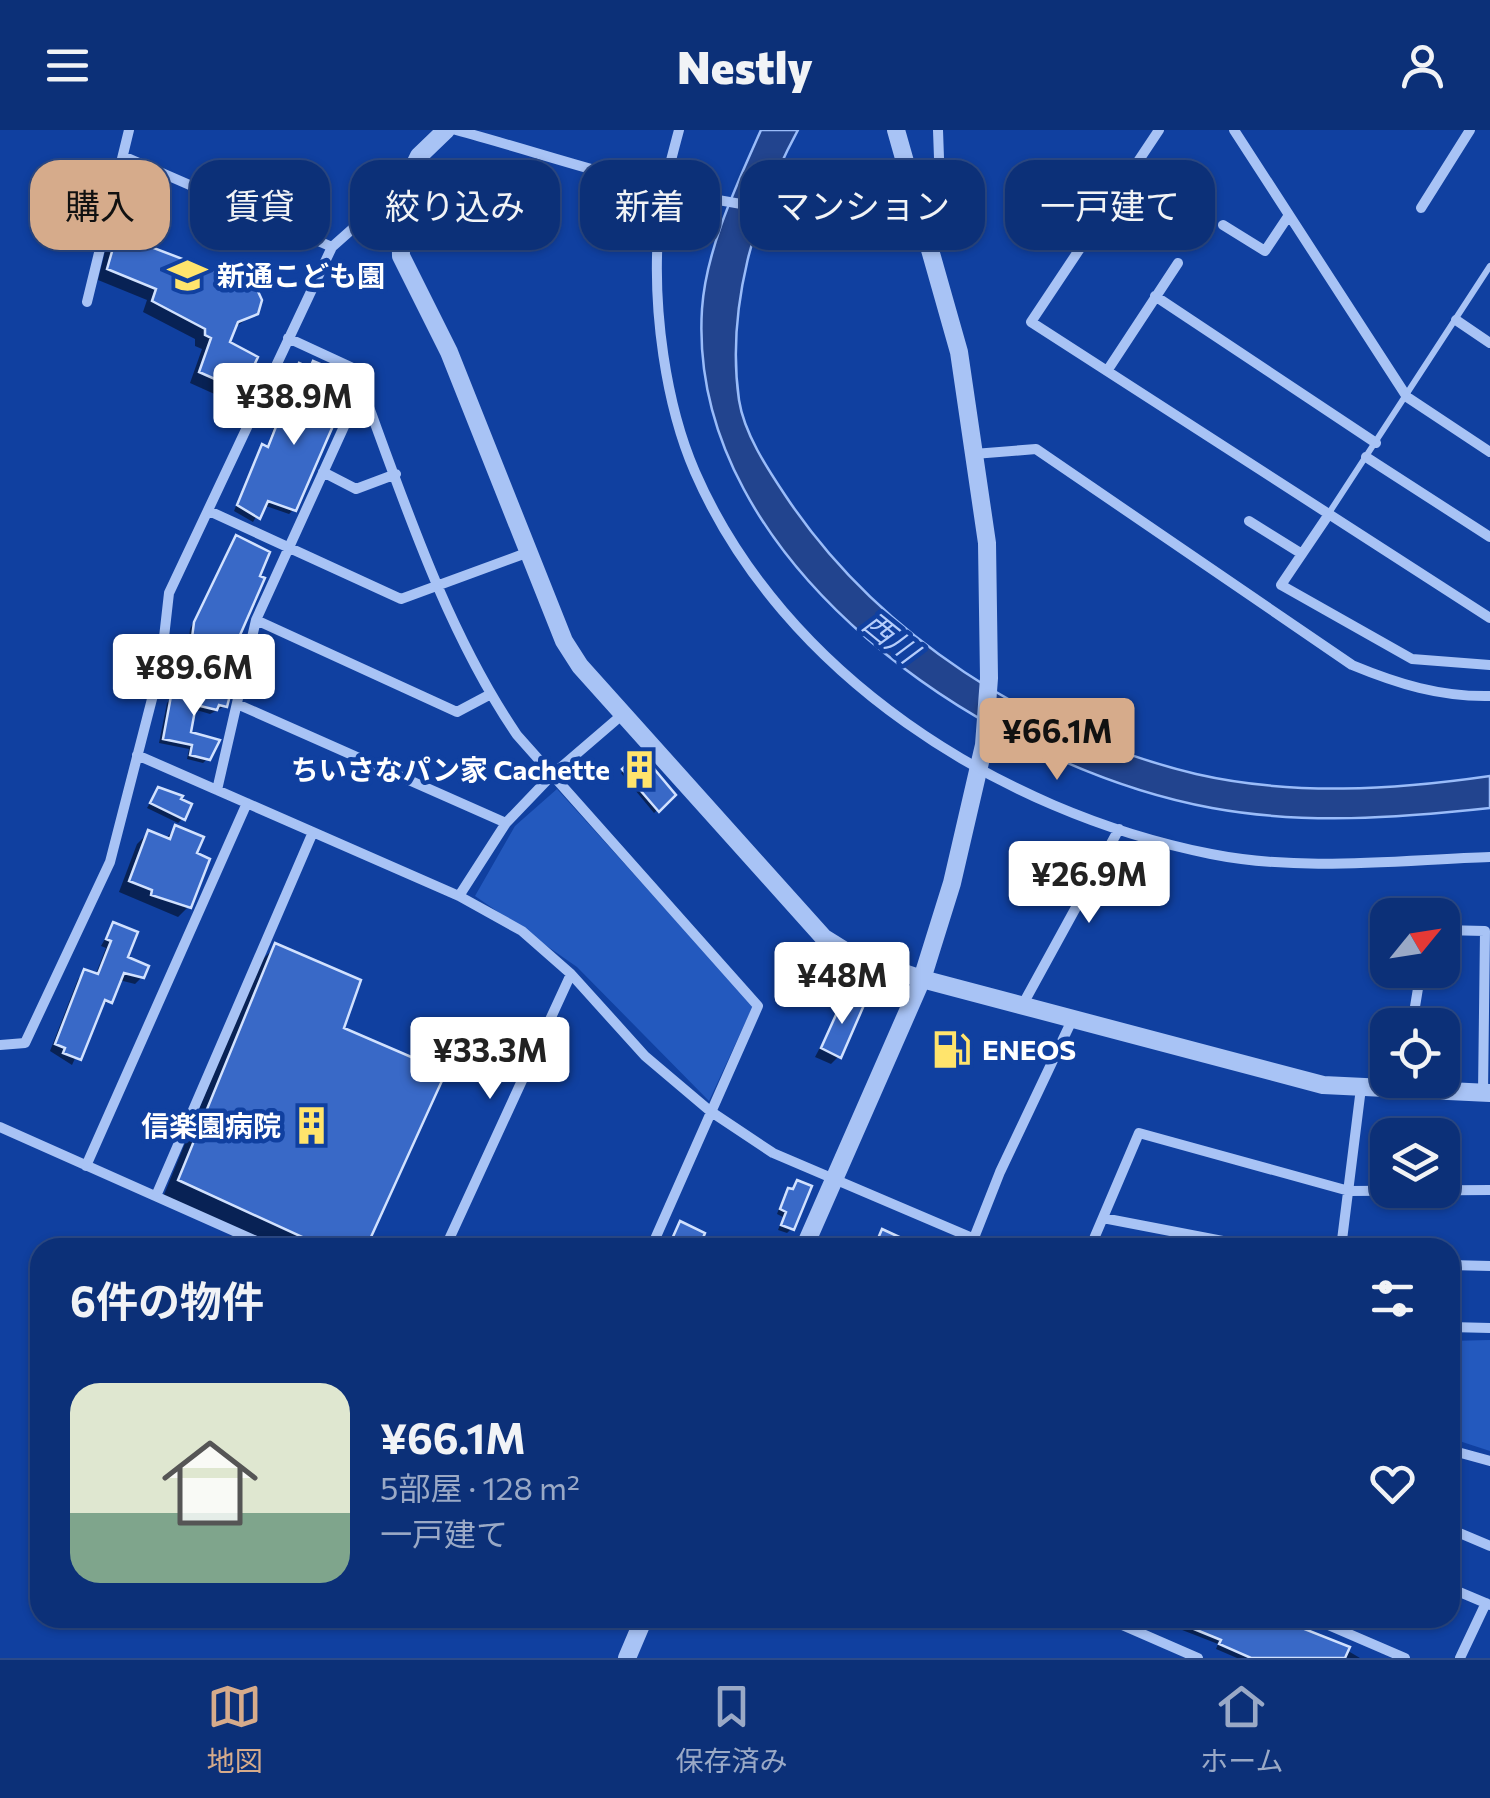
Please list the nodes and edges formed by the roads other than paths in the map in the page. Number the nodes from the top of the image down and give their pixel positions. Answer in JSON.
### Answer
{"nodes":[{"id":1,"x":129,"y":130,"type":"edge"},
{"id":2,"x":446,"y":130,"type":"edge"},
{"id":3,"x":456,"y":130,"type":"edge"},
{"id":4,"x":678,"y":130,"type":"edge"},
{"id":5,"x":896,"y":130,"type":"edge"},
{"id":6,"x":938,"y":130,"type":"edge"},
{"id":7,"x":1159,"y":130,"type":"edge"},
{"id":8,"x":1234,"y":130,"type":"edge"},
{"id":9,"x":1470,"y":130,"type":"edge"},
{"id":10,"x":123,"y":156,"type":"junction"},
{"id":11,"x":420,"y":160,"type":"edge"},
{"id":12,"x":671,"y":160,"type":"edge"},
{"id":13,"x":904,"y":160,"type":"edge"},
{"id":14,"x":939,"y":160,"type":"edge"},
{"id":15,"x":1139,"y":160,"type":"edge"},
{"id":16,"x":580,"y":164,"type":"edge"},
{"id":17,"x":190,"y":185,"type":"edge"},
{"id":18,"x":1421,"y":208,"type":"dead end"},
{"id":19,"x":1289,"y":215,"type":"junction"},
{"id":20,"x":1223,"y":225,"type":"dead end"},
{"id":21,"x":324,"y":250,"type":"edge"},
{"id":22,"x":401,"y":250,"type":"edge"},
{"id":23,"x":659,"y":250,"type":"edge"},
{"id":24,"x":929,"y":250,"type":"edge"},
{"id":25,"x":1079,"y":250,"type":"edge"},
{"id":26,"x":1178,"y":263,"type":"dead end"},
{"id":27,"x":1490,"y":266,"type":"edge"},
{"id":28,"x":1155,"y":296,"type":"junction"},
{"id":29,"x":86,"y":302,"type":"dead end"},
{"id":30,"x":1456,"y":320,"type":"junction"},
{"id":31,"x":288,"y":338,"type":"junction"},
{"id":32,"x":1490,"y":342,"type":"edge"},
{"id":33,"x":1107,"y":371,"type":"junction"},
{"id":34,"x":362,"y":387,"type":"junction"},
{"id":35,"x":1407,"y":397,"type":"junction"},
{"id":36,"x":1376,"y":443,"type":"junction"},
{"id":37,"x":1490,"y":452,"type":"edge"},
{"id":38,"x":974,"y":454,"type":"junction"},
{"id":39,"x":1366,"y":458,"type":"junction"},
{"id":40,"x":323,"y":472,"type":"junction"},
{"id":41,"x":396,"y":474,"type":"junction"},
{"id":42,"x":209,"y":511,"type":"junction"},
{"id":43,"x":1329,"y":514,"type":"junction"},
{"id":44,"x":1248,"y":521,"type":"dead end"},
{"id":45,"x":1490,"y":537,"type":"edge"},
{"id":46,"x":289,"y":547,"type":"junction"},
{"id":47,"x":529,"y":552,"type":"junction"},
{"id":48,"x":1302,"y":554,"type":"junction"},
{"id":49,"x":440,"y":586,"type":"junction"},
{"id":50,"x":1490,"y":618,"type":"edge"},
{"id":51,"x":256,"y":620,"type":"junction"},
{"id":52,"x":1490,"y":665,"type":"edge"},
{"id":53,"x":490,"y":695,"type":"junction"},
{"id":54,"x":1490,"y":696,"type":"edge"},
{"id":55,"x":237,"y":704,"type":"junction"},
{"id":56,"x":623,"y":714,"type":"junction"},
{"id":57,"x":137,"y":755,"type":"junction"},
{"id":58,"x":980,"y":772,"type":"junction"},
{"id":59,"x":552,"y":775,"type":"junction"},
{"id":60,"x":217,"y":790,"type":"junction"},
{"id":61,"x":247,"y":803,"type":"junction"},
{"id":62,"x":506,"y":823,"type":"junction"},
{"id":63,"x":1119,"y":830,"type":"junction"},
{"id":64,"x":313,"y":832,"type":"junction"},
{"id":65,"x":1490,"y":857,"type":"edge"},
{"id":66,"x":459,"y":896,"type":"junction"},
{"id":67,"x":1460,"y":930,"type":"edge"},
{"id":68,"x":571,"y":974,"type":"junction"},
{"id":69,"x":922,"y":979,"type":"junction"},
{"id":70,"x":1023,"y":1004,"type":"junction"},
{"id":71,"x":1073,"y":1018,"type":"junction"},
{"id":72,"x":0,"y":1045,"type":"edge"},
{"id":73,"x":1370,"y":1087,"type":"edge"},
{"id":74,"x":1361,"y":1088,"type":"junction"},
{"id":75,"x":1460,"y":1091,"type":"edge"},
{"id":76,"x":1486,"y":1093,"type":"edge"},
{"id":77,"x":710,"y":1111,"type":"junction"},
{"id":78,"x":0,"y":1128,"type":"edge"},
{"id":79,"x":86,"y":1166,"type":"junction"},
{"id":80,"x":834,"y":1182,"type":"junction"},
{"id":81,"x":1490,"y":1190,"type":"edge"},
{"id":82,"x":1348,"y":1191,"type":"junction"},
{"id":83,"x":156,"y":1196,"type":"junction"},
{"id":84,"x":1103,"y":1218,"type":"junction"},
{"id":85,"x":250,"y":1238,"type":"edge"},
{"id":86,"x":450,"y":1238,"type":"edge"},
{"id":87,"x":654,"y":1238,"type":"edge"},
{"id":88,"x":809,"y":1238,"type":"edge"},
{"id":89,"x":958,"y":1238,"type":"edge"},
{"id":90,"x":974,"y":1238,"type":"edge"},
{"id":91,"x":1094,"y":1238,"type":"edge"},
{"id":92,"x":1207,"y":1238,"type":"edge"},
{"id":93,"x":1342,"y":1238,"type":"edge"},
{"id":94,"x":1460,"y":1265,"type":"edge"},
{"id":95,"x":1490,"y":1266,"type":"edge"},
{"id":96,"x":1460,"y":1327,"type":"edge"},
{"id":97,"x":1490,"y":1328,"type":"edge"},
{"id":98,"x":1460,"y":1455,"type":"edge"},
{"id":99,"x":1490,"y":1462,"type":"edge"},
{"id":100,"x":1460,"y":1533,"type":"edge"},
{"id":101,"x":1490,"y":1546,"type":"edge"},
{"id":102,"x":1460,"y":1592,"type":"edge"},
{"id":103,"x":1488,"y":1604,"type":"edge"},
{"id":104,"x":640,"y":1628,"type":"edge"},
{"id":105,"x":1139,"y":1628,"type":"edge"},
{"id":106,"x":1335,"y":1628,"type":"edge"},
{"id":107,"x":626,"y":1658,"type":"edge"},
{"id":108,"x":1198,"y":1658,"type":"edge"},
{"id":109,"x":1404,"y":1658,"type":"edge"},
{"id":110,"x":1460,"y":1658,"type":"edge"}],
"edges":[{"from":1,"to":10,"type":"street"},
{"from":2,"to":11,"type":"street"},
{"from":3,"to":16,"type":"street"},
{"from":4,"to":12,"type":"street"},
{"from":5,"to":13,"type":"street"},
{"from":6,"to":14,"type":"street"},
{"from":7,"to":15,"type":"street"},
{"from":8,"to":19,"type":"street"},
{"from":9,"to":18,"type":"street"},
{"from":10,"to":17,"type":"street"},
{"from":10,"to":29,"type":"street"},
{"from":19,"to":20,"type":"street"},
{"from":19,"to":35,"type":"street"},
{"from":21,"to":31,"type":"street"},
{"from":22,"to":47,"type":"street"},
{"from":23,"to":58,"type":"street"},
{"from":24,"to":38,"type":"street"},
{"from":25,"to":33,"type":"street"},
{"from":26,"to":28,"type":"street"},
{"from":27,"to":30,"type":"lane"},
{"from":28,"to":33,"type":"street"},
{"from":28,"to":36,"type":"street"},
{"from":30,"to":32,"type":"street"},
{"from":30,"to":35,"type":"lane"},
{"from":31,"to":34,"type":"street"},
{"from":31,"to":42,"type":"street"},
{"from":33,"to":43,"type":"street"},
{"from":34,"to":40,"type":"street"},
{"from":34,"to":41,"type":"street"},
{"from":35,"to":36,"type":"lane"},
{"from":35,"to":37,"type":"street"},
{"from":36,"to":39,"type":"lane"},
{"from":38,"to":54,"type":"street"},
{"from":38,"to":58,"type":"street"},
{"from":39,"to":43,"type":"lane"},
{"from":39,"to":45,"type":"street"},
{"from":40,"to":41,"type":"street"},
{"from":40,"to":46,"type":"street"},
{"from":41,"to":49,"type":"street"},
{"from":42,"to":46,"type":"street"},
{"from":42,"to":57,"type":"street"},
{"from":43,"to":48,"type":"street"},
{"from":43,"to":50,"type":"street"},
{"from":44,"to":48,"type":"street"},
{"from":46,"to":49,"type":"street"},
{"from":46,"to":51,"type":"street"},
{"from":47,"to":49,"type":"street"},
{"from":47,"to":56,"type":"street"},
{"from":48,"to":52,"type":"street"},
{"from":49,"to":53,"type":"street"},
{"from":51,"to":53,"type":"street"},
{"from":51,"to":55,"type":"street"},
{"from":53,"to":59,"type":"street"},
{"from":55,"to":60,"type":"street"},
{"from":55,"to":62,"type":"street"},
{"from":56,"to":59,"type":"street"},
{"from":56,"to":69,"type":"street"},
{"from":57,"to":60,"type":"street"},
{"from":57,"to":72,"type":"street"},
{"from":58,"to":63,"type":"street"},
{"from":58,"to":69,"type":"street"},
{"from":59,"to":62,"type":"street"},
{"from":59,"to":77,"type":"street"},
{"from":60,"to":61,"type":"street"},
{"from":61,"to":64,"type":"street"},
{"from":61,"to":79,"type":"street"},
{"from":62,"to":66,"type":"street"},
{"from":63,"to":65,"type":"street"},
{"from":63,"to":70,"type":"street"},
{"from":64,"to":66,"type":"street"},
{"from":64,"to":83,"type":"street"},
{"from":66,"to":68,"type":"street"},
{"from":67,"to":76,"type":"street"},
{"from":68,"to":77,"type":"street"},
{"from":68,"to":86,"type":"street"},
{"from":69,"to":70,"type":"street"},
{"from":69,"to":80,"type":"street"},
{"from":70,"to":71,"type":"street"},
{"from":71,"to":74,"type":"street"},
{"from":71,"to":90,"type":"street"},
{"from":73,"to":74,"type":"street"},
{"from":74,"to":82,"type":"street"},
{"from":75,"to":76,"type":"street"},
{"from":77,"to":80,"type":"street"},
{"from":77,"to":87,"type":"street"},
{"from":78,"to":79,"type":"street"},
{"from":79,"to":83,"type":"street"},
{"from":80,"to":88,"type":"street"},
{"from":80,"to":89,"type":"street"},
{"from":81,"to":82,"type":"street"},
{"from":82,"to":84,"type":"street"},
{"from":82,"to":93,"type":"street"},
{"from":83,"to":85,"type":"street"},
{"from":84,"to":91,"type":"street"},
{"from":84,"to":92,"type":"street"},
{"from":94,"to":95,"type":"street"},
{"from":96,"to":97,"type":"street"},
{"from":98,"to":99,"type":"street"},
{"from":100,"to":101,"type":"street"},
{"from":102,"to":103,"type":"street"},
{"from":103,"to":110,"type":"street"},
{"from":104,"to":107,"type":"street"},
{"from":105,"to":108,"type":"street"},
{"from":106,"to":109,"type":"street"}]}
